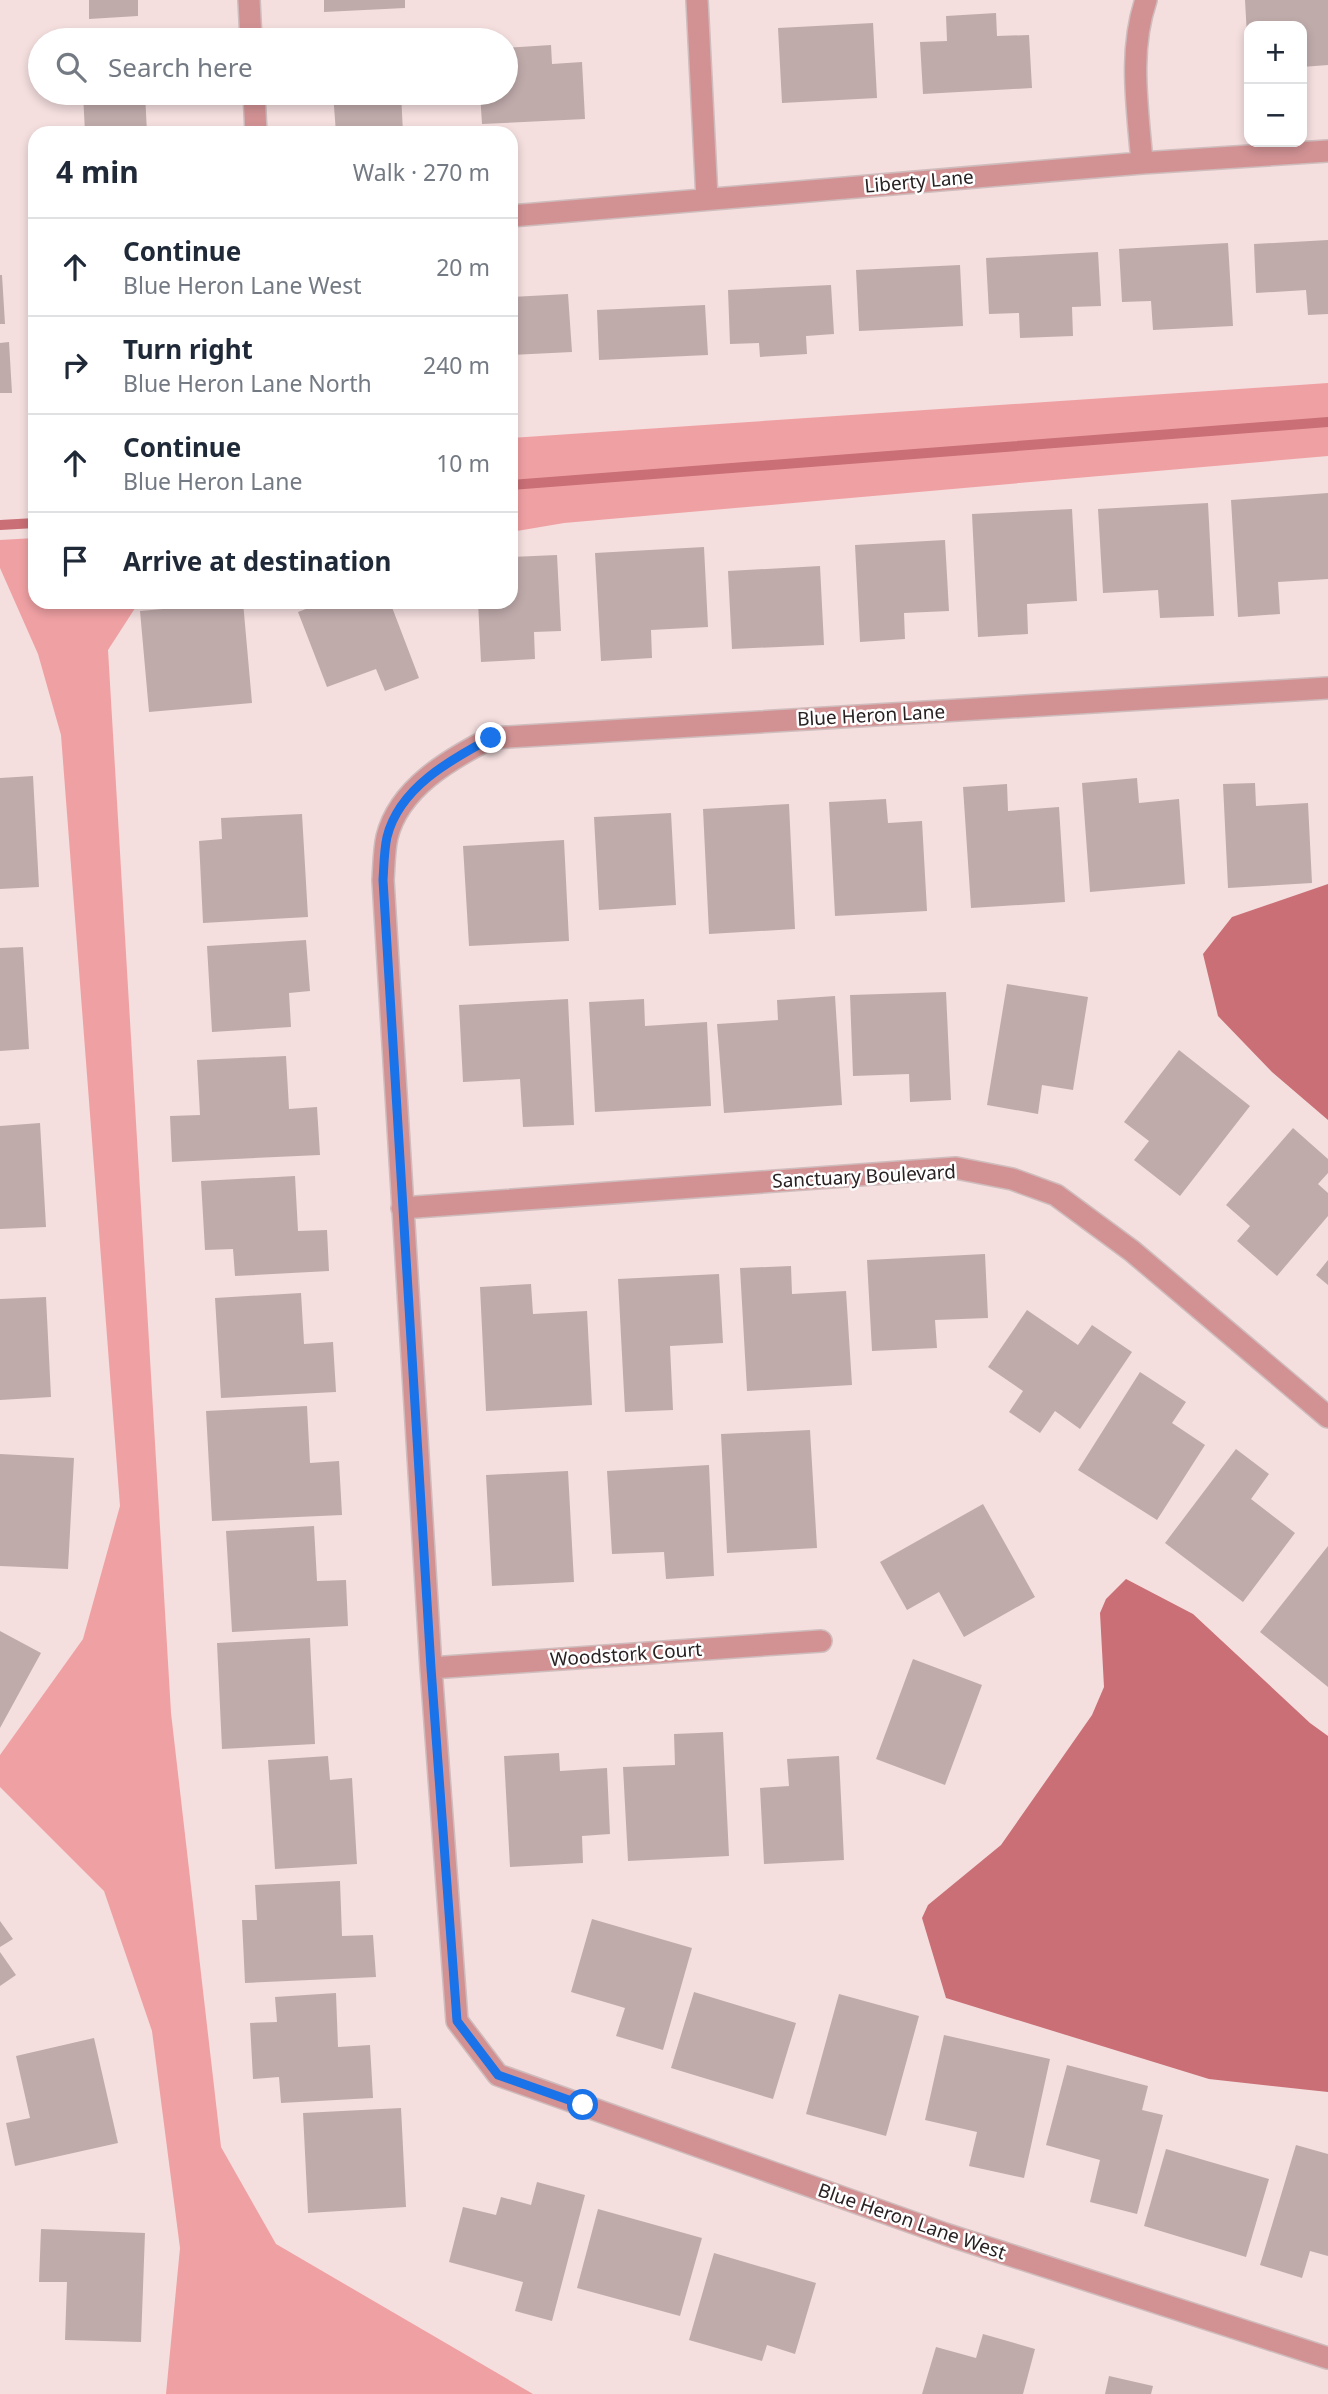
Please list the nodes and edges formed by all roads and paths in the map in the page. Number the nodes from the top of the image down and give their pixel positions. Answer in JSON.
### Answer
{"nodes":[{"id":1,"x":249,"y":0,"type":"edge"},
{"id":2,"x":697,"y":0,"type":"edge"},
{"id":3,"x":1146,"y":0,"type":"edge"},
{"id":4,"x":250,"y":28,"type":"edge"},
{"id":5,"x":255,"y":105,"type":"edge"},
{"id":6,"x":256,"y":126,"type":"edge"},
{"id":7,"x":1328,"y":151,"type":"edge"},
{"id":8,"x":1142,"y":163,"type":"junction"},
{"id":9,"x":707,"y":199,"type":"junction"},
{"id":10,"x":518,"y":215,"type":"edge"},
{"id":11,"x":1328,"y":688,"type":"edge"},
{"id":12,"x":402,"y":1208,"type":"junction"},
{"id":13,"x":1328,"y":1417,"type":"edge"},
{"id":14,"x":821,"y":1641,"type":"dead end"},
{"id":15,"x":431,"y":1668,"type":"junction"},
{"id":16,"x":498,"y":2075,"type":"joint"},
{"id":17,"x":1328,"y":2358,"type":"edge"}],
"edges":[{"from":1,"to":4,"type":"street"},
{"from":2,"to":9,"type":"street"},
{"from":3,"to":8,"type":"street"},
{"from":5,"to":6,"type":"street"},
{"from":7,"to":8,"type":"street","name":"Liberty Lane"},
{"from":8,"to":9,"type":"street","name":"Liberty Lane"},
{"from":9,"to":10,"type":"street","name":"Liberty Lane"},
{"from":11,"to":12,"type":"street","name":"Blue Heron Lane"},
{"from":12,"to":13,"type":"street","name":"Sanctuary Boulevard"},
{"from":12,"to":15,"type":"street","name":"Blue Heron Lane"},
{"from":14,"to":15,"type":"street","name":"Woodstork Court"},
{"from":15,"to":16,"type":"street","name":"Blue Heron Lane"},
{"from":16,"to":17,"type":"street","name":"Blue Heron Lane West"}]}
